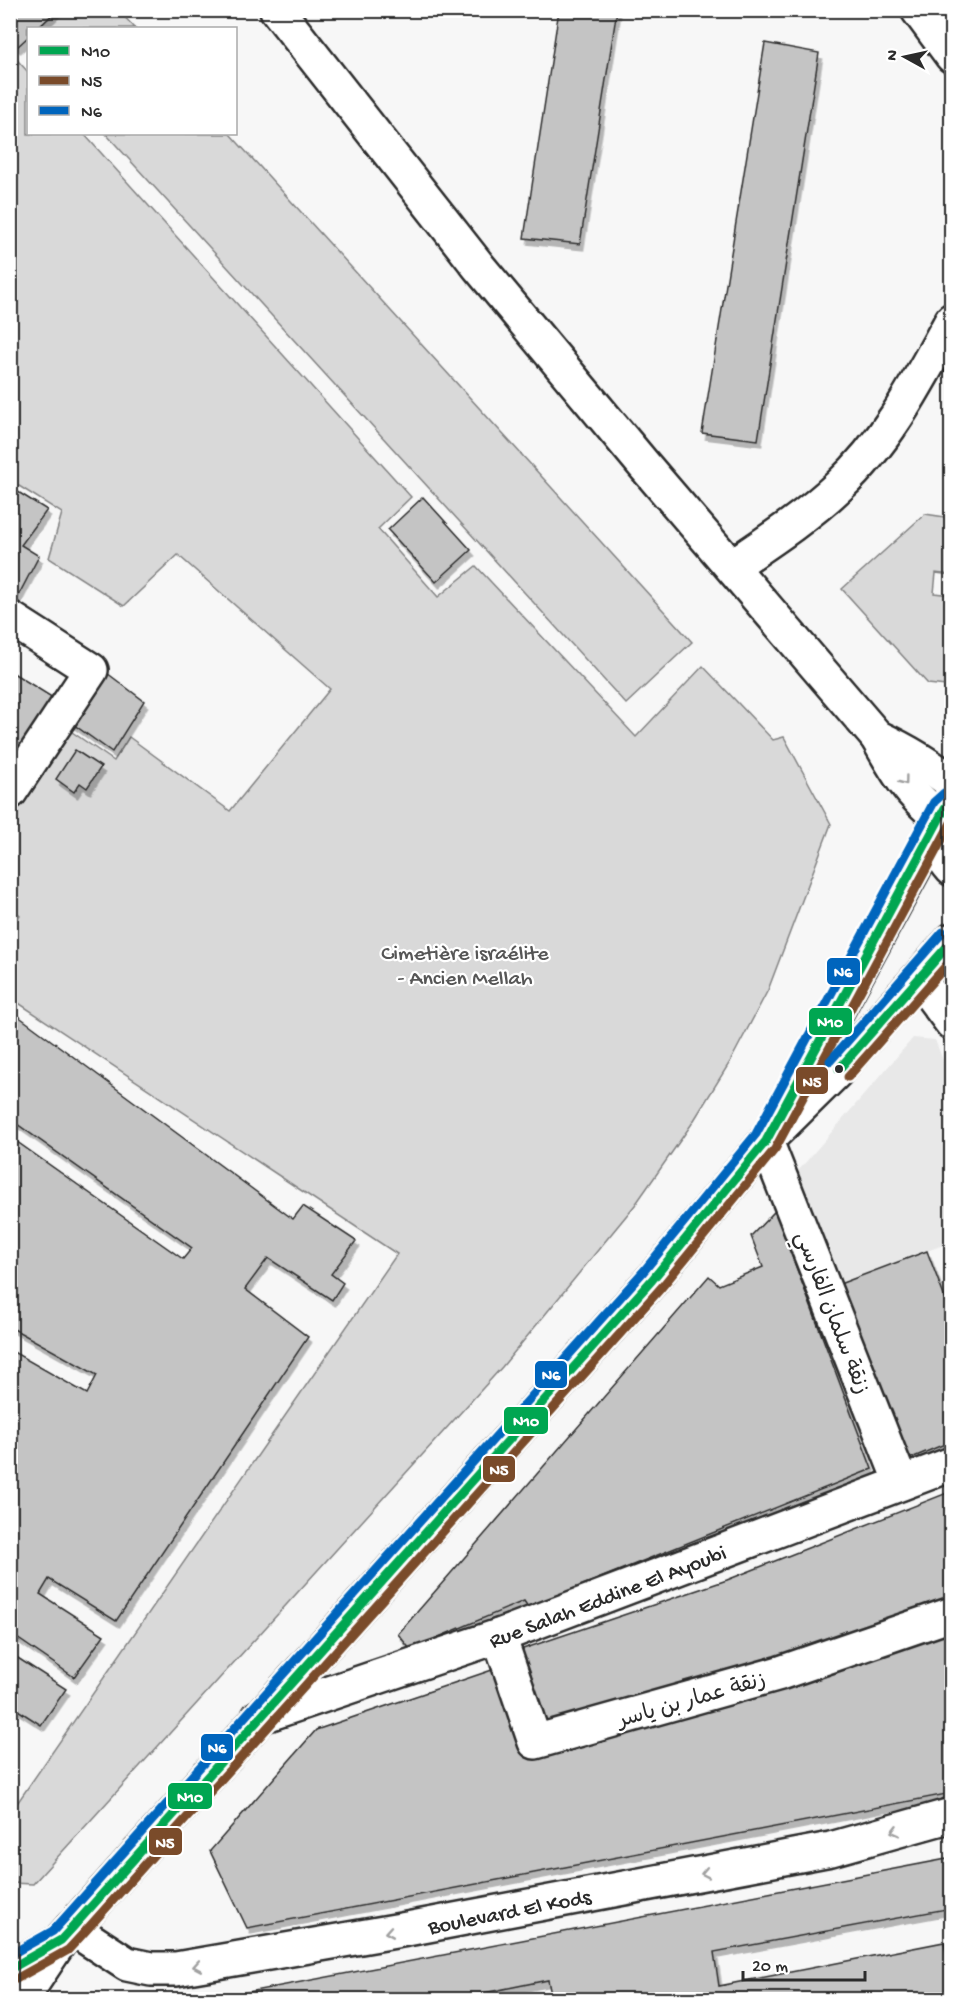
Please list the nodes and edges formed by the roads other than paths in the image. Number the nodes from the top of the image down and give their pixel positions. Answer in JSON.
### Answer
{"nodes":[{"id":1,"x":276,"y":10,"type":"edge"},
{"id":2,"x":918,"y":10,"type":"edge"},
{"id":3,"x":951,"y":56,"type":"edge"},
{"id":4,"x":951,"y":320,"type":"edge"},
{"id":5,"x":732,"y":566,"type":"junction"},
{"id":6,"x":10,"y":618,"type":"edge"},
{"id":7,"x":877,"y":736,"type":"junction"},
{"id":8,"x":951,"y":783,"type":"edge"},
{"id":9,"x":10,"y":792,"type":"edge"},
{"id":10,"x":943,"y":814,"type":"edge"},
{"id":11,"x":951,"y":868,"type":"edge"},
{"id":12,"x":951,"y":940,"type":"edge"},
{"id":13,"x":919,"y":979,"type":"junction"},
{"id":14,"x":951,"y":1023,"type":"edge"},
{"id":15,"x":766,"y":1141,"type":"junction"},
{"id":16,"x":951,"y":1464,"type":"edge"},
{"id":17,"x":901,"y":1484,"type":"junction"},
{"id":18,"x":951,"y":1614,"type":"edge"},
{"id":19,"x":499,"y":1636,"type":"junction"},
{"id":20,"x":259,"y":1717,"type":"junction"},
{"id":21,"x":951,"y":1815,"type":"edge"},
{"id":22,"x":67,"y":1934,"type":"junction"},
{"id":23,"x":10,"y":1969,"type":"edge"},
{"id":24,"x":21,"y":2000,"type":"edge"}],
"edges":[{"from":1,"to":5,"type":"street"},
{"from":2,"to":3,"type":"street"},
{"from":4,"to":5,"type":"street"},
{"from":5,"to":7,"type":"street"},
{"from":6,"to":9,"type":"street"},
{"from":7,"to":8,"type":"street"},
{"from":7,"to":10,"type":"street","one_way":true},
{"from":10,"to":11,"type":"street"},
{"from":10,"to":15,"type":"street"},
{"from":12,"to":13,"type":"street"},
{"from":13,"to":14,"type":"street"},
{"from":13,"to":15,"type":"street"},
{"from":15,"to":17,"type":"street","name":"زنقة سلمان الفارسي"},
{"from":15,"to":20,"type":"street"},
{"from":16,"to":17,"type":"street","name":"Rue Salah Eddine El Ayoubi"},
{"from":17,"to":19,"type":"street","name":"Rue Salah Eddine El Ayoubi"},
{"from":18,"to":19,"type":"street","name":"زنقة عمار بن ياسر"},
{"from":19,"to":20,"type":"street","name":"Rue Salah Eddine El Ayoubi"},
{"from":20,"to":22,"type":"street"},
{"from":21,"to":22,"type":"street","name":"Boulevard El Kods","one_way":true},
{"from":22,"to":23,"type":"street"},
{"from":22,"to":24,"type":"street"}]}
